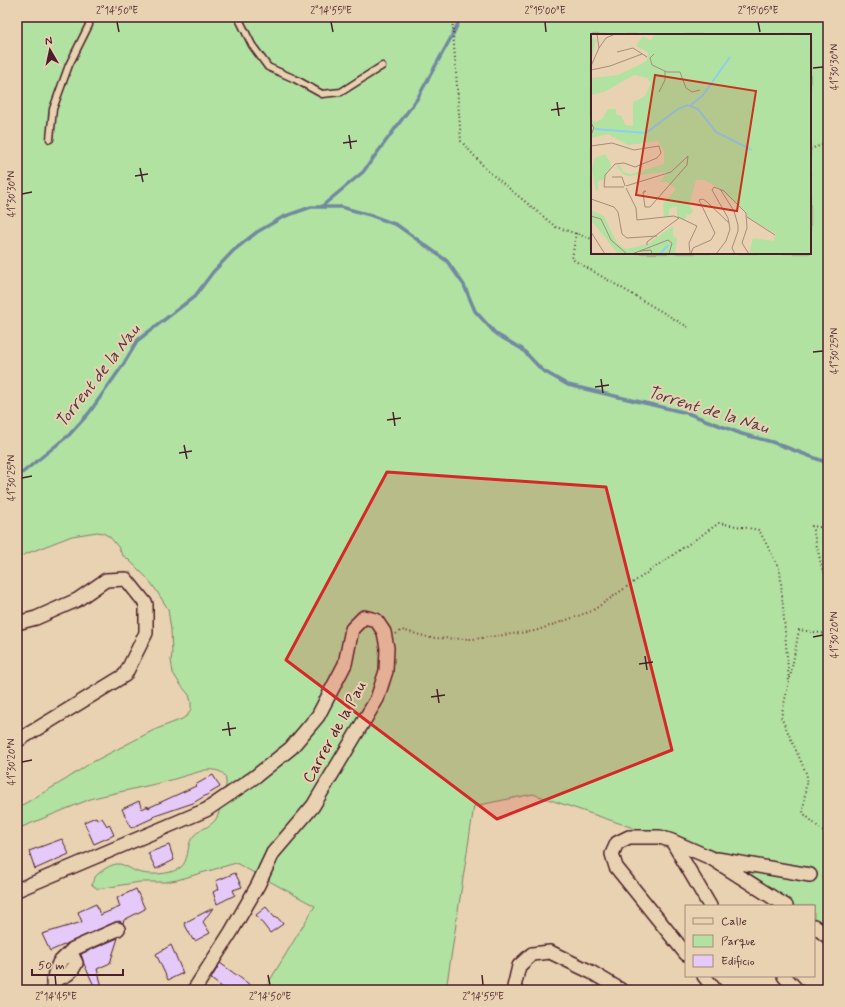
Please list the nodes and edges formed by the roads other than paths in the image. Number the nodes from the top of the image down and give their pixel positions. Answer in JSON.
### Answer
{"nodes":[{"id":1,"x":89,"y":17,"type":"edge"},
{"id":2,"x":238,"y":17,"type":"edge"},
{"id":3,"x":382,"y":66,"type":"dead end"},
{"id":4,"x":50,"y":139,"type":"dead end"},
{"id":5,"x":17,"y":622,"type":"edge"},
{"id":6,"x":17,"y":741,"type":"edge"},
{"id":7,"x":672,"y":841,"type":"junction"},
{"id":8,"x":711,"y":858,"type":"junction"},
{"id":9,"x":810,"y":875,"type":"dead end"},
{"id":10,"x":17,"y":890,"type":"edge"},
{"id":11,"x":709,"y":905,"type":"edge"},
{"id":12,"x":784,"y":905,"type":"edge"},
{"id":13,"x":815,"y":927,"type":"edge"},
{"id":14,"x":118,"y":930,"type":"dead end"},
{"id":15,"x":828,"y":937,"type":"edge"},
{"id":16,"x":685,"y":953,"type":"edge"},
{"id":17,"x":705,"y":977,"type":"edge"},
{"id":18,"x":785,"y":977,"type":"edge"},
{"id":19,"x":54,"y":986,"type":"edge"},
{"id":20,"x":194,"y":990,"type":"edge"},
{"id":21,"x":516,"y":990,"type":"edge"},
{"id":22,"x":621,"y":990,"type":"edge"},
{"id":23,"x":715,"y":990,"type":"edge"},
{"id":24,"x":797,"y":990,"type":"edge"}],
"edges":[{"from":1,"to":4,"type":"lane"},
{"from":2,"to":3,"type":"lane"},
{"from":5,"to":6,"type":"street"},
{"from":7,"to":8,"type":"street"},
{"from":7,"to":11,"type":"street"},
{"from":7,"to":16,"type":"street"},
{"from":8,"to":9,"type":"street"},
{"from":8,"to":12,"type":"street"},
{"from":10,"to":20,"type":"street","name":"Carrer de la Pau"},
{"from":13,"to":15,"type":"street"},
{"from":14,"to":19,"type":"street"},
{"from":17,"to":23,"type":"street"},
{"from":18,"to":24,"type":"street"},
{"from":21,"to":22,"type":"street"}]}
